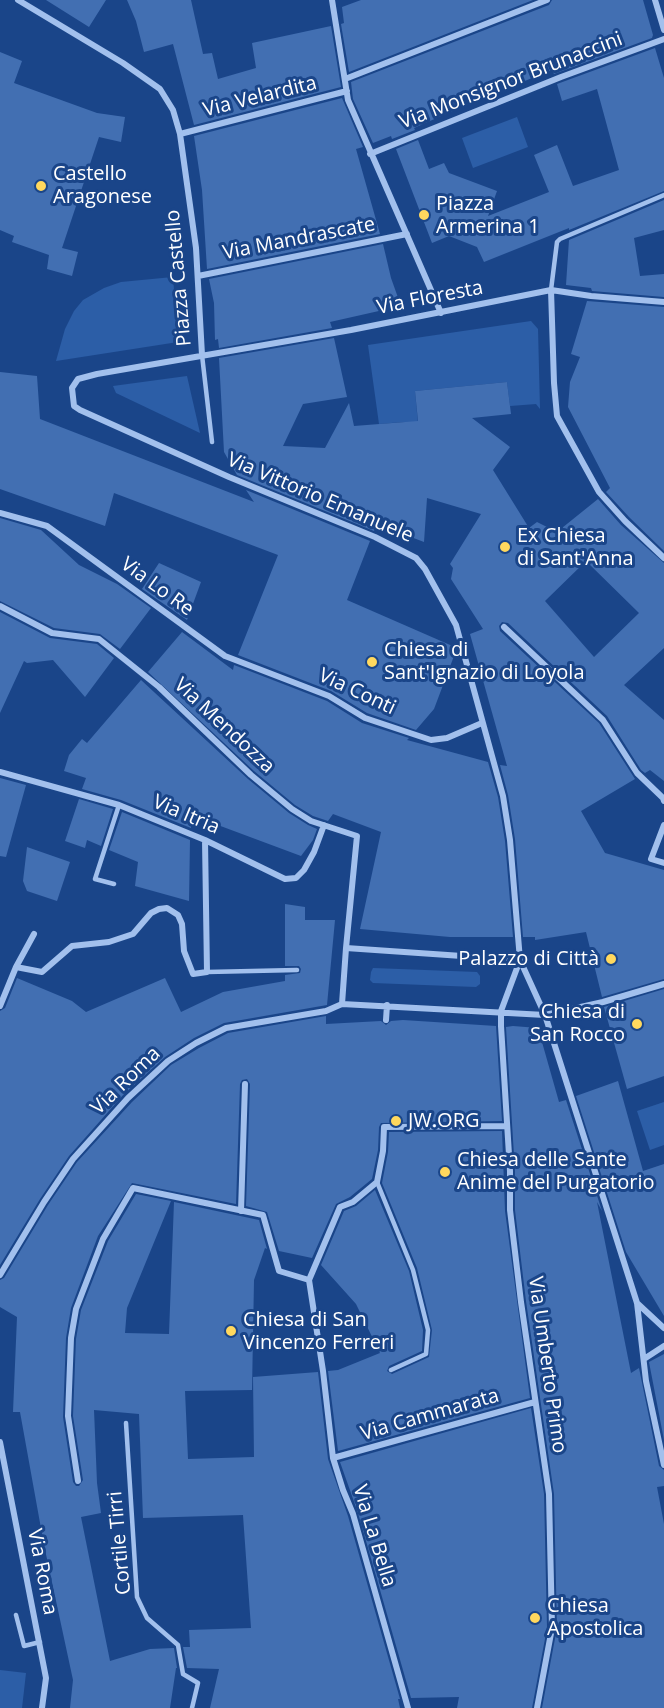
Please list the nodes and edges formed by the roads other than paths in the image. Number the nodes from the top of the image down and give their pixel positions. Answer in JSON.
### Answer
{"nodes":[{"id":1,"x":18,"y":0,"type":"edge"},
{"id":2,"x":547,"y":0,"type":"edge"},
{"id":3,"x":655,"y":0,"type":"edge"},
{"id":4,"x":334,"y":1,"type":"edge"},
{"id":5,"x":664,"y":30,"type":"edge"},
{"id":6,"x":664,"y":39,"type":"edge"},
{"id":7,"x":345,"y":80,"type":"junction"},
{"id":8,"x":347,"y":92,"type":"junction"},
{"id":9,"x":180,"y":134,"type":"junction"},
{"id":10,"x":370,"y":154,"type":"junction"},
{"id":11,"x":664,"y":195,"type":"edge"},
{"id":12,"x":407,"y":234,"type":"junction"},
{"id":13,"x":198,"y":276,"type":"junction"},
{"id":14,"x":551,"y":290,"type":"junction"},
{"id":15,"x":664,"y":302,"type":"edge"},
{"id":16,"x":441,"y":313,"type":"junction"},
{"id":17,"x":202,"y":355,"type":"junction"},
{"id":18,"x":78,"y":379,"type":"joint"},
{"id":19,"x":212,"y":442,"type":"dead end"},
{"id":20,"x":0,"y":513,"type":"edge"},
{"id":21,"x":664,"y":558,"type":"edge"},
{"id":22,"x":0,"y":606,"type":"edge"},
{"id":23,"x":504,"y":627,"type":"dead end"},
{"id":24,"x":253,"y":666,"type":"joint"},
{"id":25,"x":482,"y":723,"type":"junction"},
{"id":26,"x":0,"y":772,"type":"edge"},
{"id":27,"x":664,"y":801,"type":"edge"},
{"id":28,"x":119,"y":805,"type":"junction"},
{"id":29,"x":324,"y":825,"type":"junction"},
{"id":30,"x":664,"y":825,"type":"edge"},
{"id":31,"x":205,"y":840,"type":"junction"},
{"id":32,"x":664,"y":863,"type":"edge"},
{"id":33,"x":114,"y":884,"type":"dead end"},
{"id":34,"x":34,"y":934,"type":"dead end"},
{"id":35,"x":346,"y":948,"type":"junction"},
{"id":36,"x":520,"y":960,"type":"junction"},
{"id":37,"x":16,"y":968,"type":"junction"},
{"id":38,"x":297,"y":970,"type":"dead end"},
{"id":39,"x":207,"y":972,"type":"junction"},
{"id":40,"x":664,"y":984,"type":"edge"},
{"id":41,"x":342,"y":1004,"type":"junction"},
{"id":42,"x":387,"y":1005,"type":"junction"},
{"id":43,"x":0,"y":1006,"type":"edge"},
{"id":44,"x":501,"y":1011,"type":"junction"},
{"id":45,"x":545,"y":1015,"type":"junction"},
{"id":46,"x":386,"y":1020,"type":"dead end"},
{"id":47,"x":245,"y":1084,"type":"dead end"},
{"id":48,"x":506,"y":1126,"type":"junction"},
{"id":49,"x":377,"y":1182,"type":"junction"},
{"id":50,"x":241,"y":1210,"type":"junction"},
{"id":51,"x":0,"y":1275,"type":"edge"},
{"id":52,"x":309,"y":1280,"type":"junction"},
{"id":53,"x":637,"y":1303,"type":"junction"},
{"id":54,"x":664,"y":1328,"type":"edge"},
{"id":55,"x":664,"y":1346,"type":"edge"},
{"id":56,"x":644,"y":1359,"type":"junction"},
{"id":57,"x":391,"y":1370,"type":"dead end"},
{"id":58,"x":535,"y":1402,"type":"junction"},
{"id":59,"x":126,"y":1423,"type":"dead end"},
{"id":60,"x":0,"y":1442,"type":"edge"},
{"id":61,"x":333,"y":1458,"type":"junction"},
{"id":62,"x":664,"y":1466,"type":"edge"},
{"id":63,"x":78,"y":1481,"type":"dead end"},
{"id":64,"x":16,"y":1615,"type":"dead end"},
{"id":65,"x":40,"y":1642,"type":"junction"},
{"id":66,"x":42,"y":1708,"type":"edge"},
{"id":67,"x":192,"y":1708,"type":"edge"},
{"id":68,"x":408,"y":1708,"type":"edge"},
{"id":69,"x":537,"y":1708,"type":"edge"}],
"edges":[{"from":1,"to":9,"type":"street","name":"Piazza Castello"},
{"from":2,"to":7,"type":"street"},
{"from":3,"to":5,"type":"street"},
{"from":4,"to":7,"type":"street"},
{"from":6,"to":10,"type":"street","name":"Via Monsignor Brunaccini"},
{"from":7,"to":8,"type":"street"},
{"from":8,"to":9,"type":"street","name":"Via Velardita"},
{"from":8,"to":10,"type":"street"},
{"from":9,"to":13,"type":"street","name":"Piazza Castello"},
{"from":10,"to":12,"type":"street"},
{"from":11,"to":14,"type":"lane"},
{"from":12,"to":13,"type":"street","name":"Via Mandrascate"},
{"from":12,"to":16,"type":"street"},
{"from":13,"to":17,"type":"street","name":"Piazza Castello"},
{"from":14,"to":15,"type":"street","name":"Via Floresta"},
{"from":14,"to":16,"type":"street","name":"Via Floresta"},
{"from":14,"to":21,"type":"street"},
{"from":16,"to":17,"type":"street","name":"Via Floresta"},
{"from":17,"to":18,"type":"street","name":"Piazza Castello"},
{"from":17,"to":19,"type":"lane"},
{"from":18,"to":25,"type":"street","name":"Via Vittorio Emanuele"},
{"from":20,"to":24,"type":"street","name":"Via Lo Re"},
{"from":22,"to":29,"type":"street","name":"Via Mendozza"},
{"from":23,"to":27,"type":"street"},
{"from":24,"to":25,"type":"street","name":"Via Conti"},
{"from":25,"to":36,"type":"street","name":"Via Vittorio Emanuele"},
{"from":26,"to":28,"type":"street","name":"Via Itria"},
{"from":28,"to":31,"type":"street","name":"Via Itria"},
{"from":28,"to":33,"type":"lane"},
{"from":29,"to":31,"type":"street","name":"Via Itria"},
{"from":29,"to":35,"type":"street","name":"Via Mendozza"},
{"from":30,"to":32,"type":"street"},
{"from":31,"to":39,"type":"street"},
{"from":34,"to":37,"type":"street"},
{"from":35,"to":36,"type":"street"},
{"from":35,"to":41,"type":"street"},
{"from":36,"to":44,"type":"street"},
{"from":36,"to":45,"type":"street"},
{"from":37,"to":39,"type":"street"},
{"from":37,"to":43,"type":"street"},
{"from":38,"to":39,"type":"lane"},
{"from":40,"to":45,"type":"street","name":"Via Roma"},
{"from":41,"to":42,"type":"street","name":"Via Roma"},
{"from":41,"to":51,"type":"street","name":"Via Roma"},
{"from":42,"to":44,"type":"street","name":"Via Roma"},
{"from":42,"to":46,"type":"street"},
{"from":44,"to":45,"type":"street","name":"Via Roma"},
{"from":44,"to":48,"type":"street","name":"Via Umberto Primo"},
{"from":45,"to":53,"type":"street"},
{"from":47,"to":50,"type":"street"},
{"from":48,"to":49,"type":"street"},
{"from":48,"to":58,"type":"street","name":"Via Umberto Primo"},
{"from":49,"to":52,"type":"street"},
{"from":49,"to":57,"type":"lane"},
{"from":50,"to":52,"type":"street"},
{"from":50,"to":63,"type":"street"},
{"from":52,"to":61,"type":"street","name":"Via La Bella"},
{"from":53,"to":54,"type":"street"},
{"from":53,"to":56,"type":"street"},
{"from":55,"to":56,"type":"street"},
{"from":56,"to":62,"type":"street"},
{"from":58,"to":61,"type":"street","name":"Via Cammarata"},
{"from":58,"to":69,"type":"street","name":"Via Umberto Primo"},
{"from":59,"to":67,"type":"lane","name":"Cortile Tirri"},
{"from":60,"to":65,"type":"street","name":"Via Roma"},
{"from":61,"to":68,"type":"street","name":"Via La Bella"},
{"from":64,"to":65,"type":"lane"},
{"from":65,"to":66,"type":"street","name":"Via Roma"}]}
